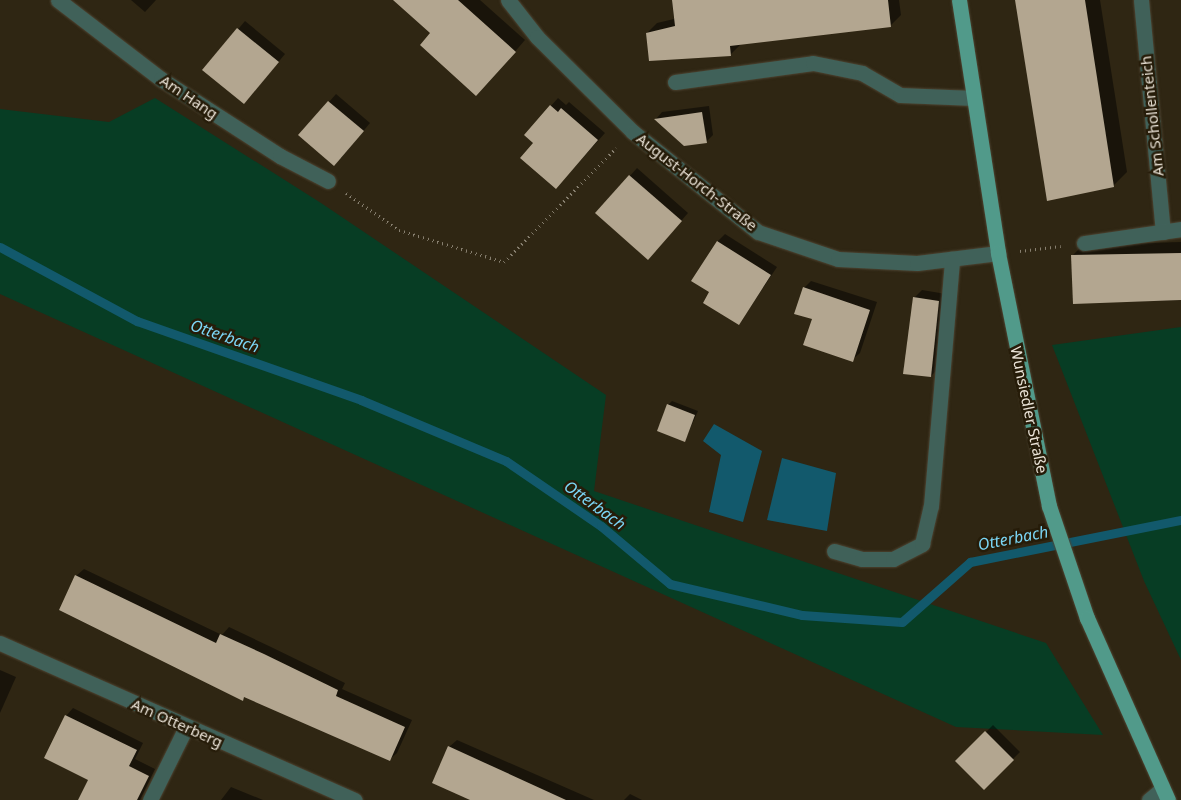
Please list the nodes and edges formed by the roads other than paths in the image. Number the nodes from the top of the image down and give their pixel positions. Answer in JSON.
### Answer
{"nodes":[{"id":1,"x":58,"y":0,"type":"edge"},
{"id":2,"x":508,"y":0,"type":"edge"},
{"id":3,"x":959,"y":0,"type":"edge"},
{"id":4,"x":1141,"y":0,"type":"edge"},
{"id":5,"x":675,"y":82,"type":"dead end"},
{"id":6,"x":974,"y":98,"type":"junction"},
{"id":7,"x":328,"y":181,"type":"road end"},
{"id":8,"x":1181,"y":229,"type":"edge"},
{"id":9,"x":1163,"y":232,"type":"junction"},
{"id":10,"x":1084,"y":243,"type":"road end"},
{"id":11,"x":998,"y":253,"type":"junction"},
{"id":12,"x":952,"y":259,"type":"junction"},
{"id":13,"x":834,"y":551,"type":"dead end"},
{"id":14,"x":0,"y":643,"type":"edge"},
{"id":15,"x":186,"y":727,"type":"junction"},
{"id":16,"x":1165,"y":794,"type":"edge"},
{"id":17,"x":150,"y":800,"type":"edge"},
{"id":18,"x":355,"y":800,"type":"edge"},
{"id":19,"x":1149,"y":800,"type":"edge"}],
"edges":[{"from":1,"to":7,"type":"street","name":"Am Hang"},
{"from":2,"to":12,"type":"street","name":"August-Horch-Straße"},
{"from":3,"to":6,"type":"main road","name":"Wunsiedler Straße"},
{"from":4,"to":9,"type":"street","name":"Am Schollenteich"},
{"from":5,"to":6,"type":"street"},
{"from":6,"to":11,"type":"main road","name":"Wunsiedler Straße"},
{"from":8,"to":9,"type":"street"},
{"from":9,"to":10,"type":"street"},
{"from":11,"to":12,"type":"street","name":"August-Horch-Straße"},
{"from":11,"to":16,"type":"main road","name":"Wunsiedler Straße"},
{"from":12,"to":13,"type":"street"},
{"from":14,"to":15,"type":"street","name":"Am Otterberg"},
{"from":15,"to":17,"type":"street"},
{"from":15,"to":18,"type":"street","name":"Am Otterberg"},
{"from":16,"to":19,"type":"street"}]}
